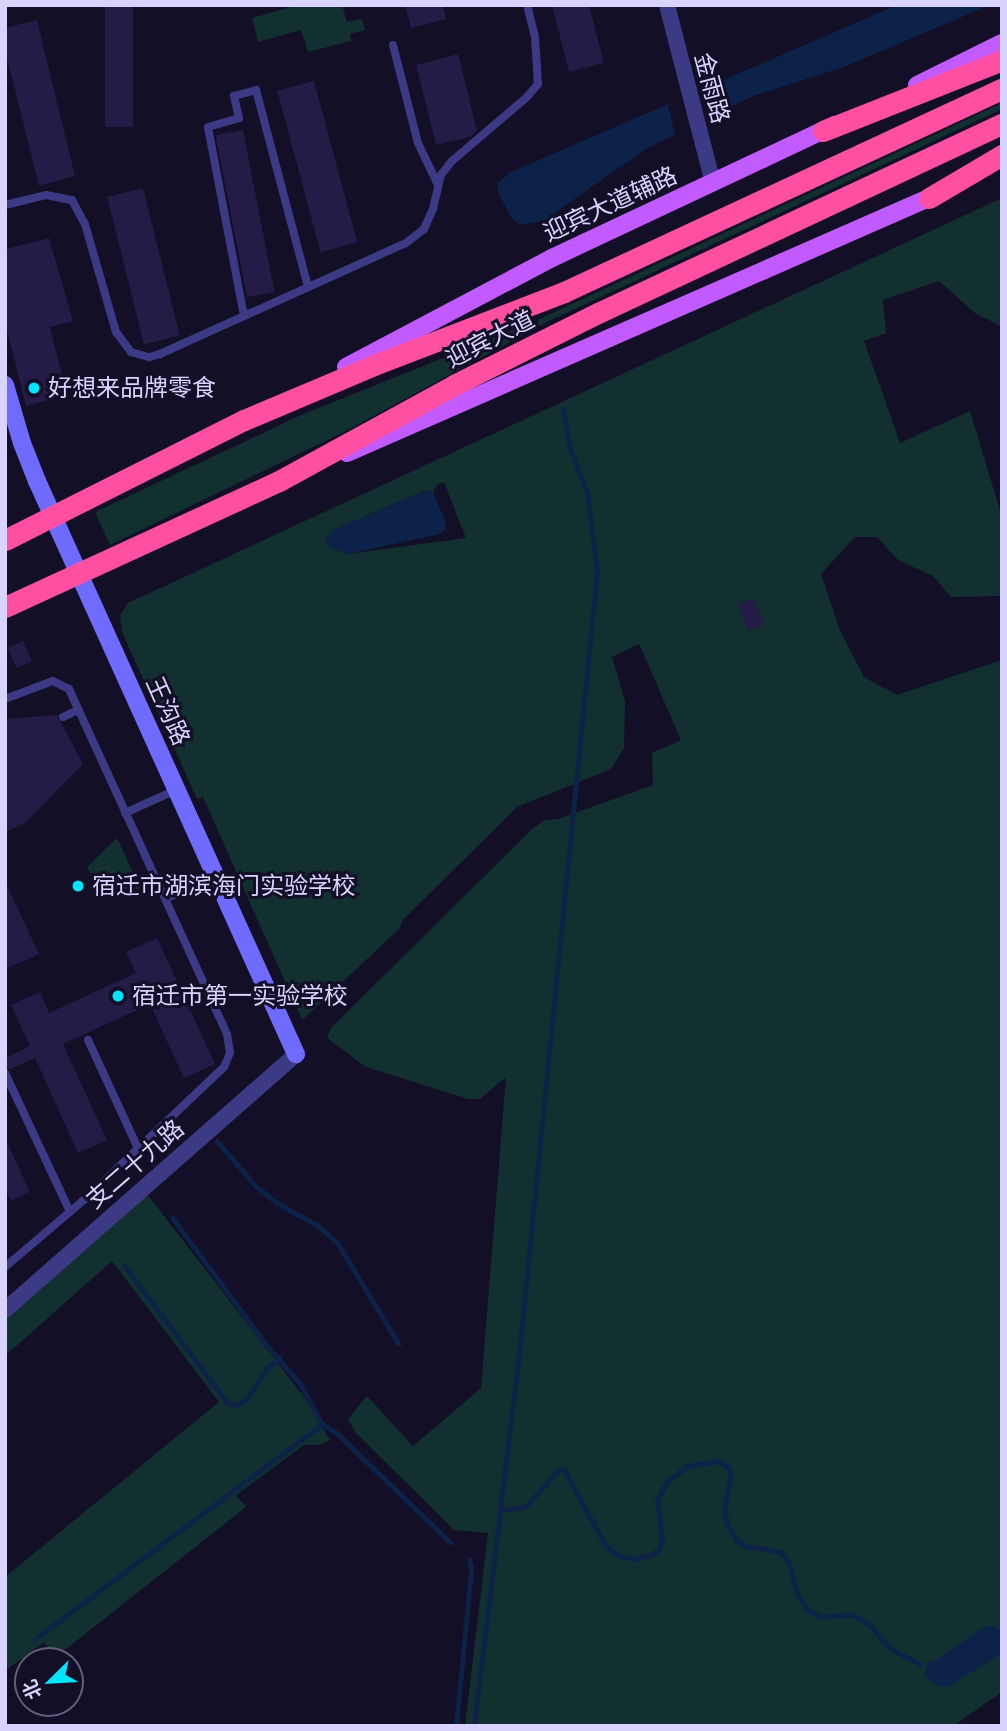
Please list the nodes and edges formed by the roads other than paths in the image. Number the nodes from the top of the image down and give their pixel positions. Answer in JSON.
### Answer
{"nodes":[{"id":1,"x":527,"y":5,"type":"edge"},
{"id":2,"x":667,"y":5,"type":"edge"},
{"id":3,"x":1002,"y":43,"type":"edge"},
{"id":4,"x":393,"y":45,"type":"dead end"},
{"id":5,"x":1002,"y":60,"type":"edge"},
{"id":6,"x":1002,"y":89,"type":"edge"},
{"id":7,"x":1002,"y":124,"type":"edge"},
{"id":8,"x":823,"y":131,"type":"junction"},
{"id":9,"x":1002,"y":155,"type":"edge"},
{"id":10,"x":1002,"y":164,"type":"edge"},
{"id":11,"x":713,"y":183,"type":"junction"},
{"id":12,"x":438,"y":185,"type":"junction"},
{"id":13,"x":929,"y":198,"type":"junction"},
{"id":14,"x":5,"y":205,"type":"edge"},
{"id":15,"x":308,"y":287,"type":"junction"},
{"id":16,"x":244,"y":316,"type":"junction"},
{"id":17,"x":5,"y":385,"type":"edge"},
{"id":18,"x":244,"y":420,"type":"junction"},
{"id":19,"x":279,"y":481,"type":"junction"},
{"id":20,"x":53,"y":516,"type":"junction"},
{"id":21,"x":5,"y":540,"type":"edge"},
{"id":22,"x":79,"y":574,"type":"junction"},
{"id":23,"x":5,"y":607,"type":"edge"},
{"id":24,"x":5,"y":699,"type":"edge"},
{"id":25,"x":78,"y":710,"type":"junction"},
{"id":26,"x":63,"y":717,"type":"dead end"},
{"id":27,"x":176,"y":790,"type":"junction"},
{"id":28,"x":125,"y":813,"type":"junction"},
{"id":29,"x":216,"y":877,"type":"junction"},
{"id":30,"x":165,"y":899,"type":"junction"},
{"id":31,"x":88,"y":1040,"type":"dead end"},
{"id":32,"x":296,"y":1054,"type":"joint"},
{"id":33,"x":5,"y":1073,"type":"edge"},
{"id":34,"x":138,"y":1148,"type":"junction"},
{"id":35,"x":70,"y":1212,"type":"junction"},
{"id":36,"x":6,"y":1266,"type":"edge"},
{"id":37,"x":5,"y":1310,"type":"edge"}],
"edges":[{"from":1,"to":12,"type":"lane"},
{"from":2,"to":11,"type":"street","name":"金雨路"},
{"from":3,"to":8,"type":"main road","name":"迎宾大道辅路"},
{"from":4,"to":12,"type":"lane"},
{"from":5,"to":8,"type":"highway"},
{"from":6,"to":18,"type":"highway","name":"迎宾大道"},
{"from":7,"to":19,"type":"highway","name":"迎宾大道"},
{"from":8,"to":11,"type":"main road","name":"迎宾大道辅路"},
{"from":9,"to":13,"type":"highway"},
{"from":10,"to":13,"type":"main road"},
{"from":11,"to":18,"type":"main road","name":"迎宾大道辅路"},
{"from":12,"to":15,"type":"lane"},
{"from":13,"to":19,"type":"main road"},
{"from":14,"to":16,"type":"lane"},
{"from":15,"to":16,"type":"lane"},
{"from":15,"to":16,"type":"lane"},
{"from":17,"to":20,"type":"street","name":"王沟路"},
{"from":18,"to":20,"type":"highway","name":"迎宾大道"},
{"from":19,"to":22,"type":"highway","name":"迎宾大道"},
{"from":20,"to":21,"type":"highway","name":"迎宾大道"},
{"from":20,"to":22,"type":"street","name":"王沟路"},
{"from":22,"to":23,"type":"highway","name":"迎宾大道"},
{"from":22,"to":27,"type":"street","name":"王沟路"},
{"from":24,"to":25,"type":"lane"},
{"from":25,"to":26,"type":"lane"},
{"from":25,"to":28,"type":"lane"},
{"from":27,"to":28,"type":"lane"},
{"from":27,"to":29,"type":"street","name":"王沟路"},
{"from":28,"to":30,"type":"lane"},
{"from":29,"to":30,"type":"lane"},
{"from":29,"to":32,"type":"street","name":"王沟路"},
{"from":30,"to":34,"type":"lane"},
{"from":31,"to":34,"type":"lane"},
{"from":32,"to":37,"type":"street","name":"支二十九路"},
{"from":33,"to":35,"type":"lane"},
{"from":34,"to":35,"type":"lane"},
{"from":35,"to":36,"type":"lane"}]}
